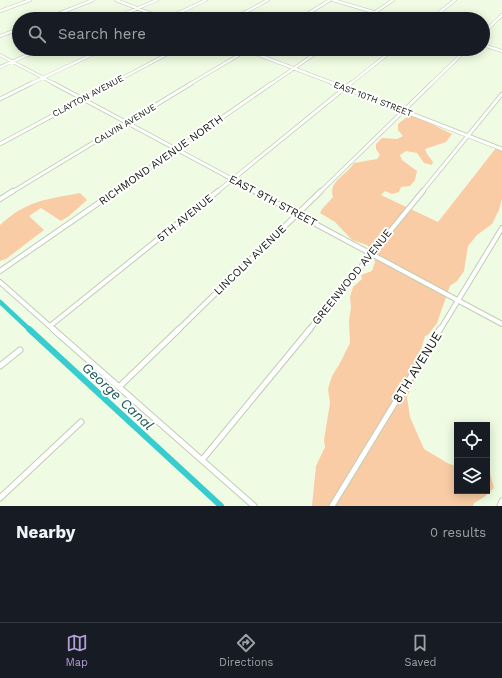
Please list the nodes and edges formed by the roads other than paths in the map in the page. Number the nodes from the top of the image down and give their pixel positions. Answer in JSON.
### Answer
{"nodes":[{"id":1,"x":30,"y":0,"type":"edge"},
{"id":2,"x":94,"y":0,"type":"edge"},
{"id":3,"x":116,"y":0,"type":"edge"},
{"id":4,"x":157,"y":0,"type":"edge"},
{"id":5,"x":206,"y":0,"type":"edge"},
{"id":6,"x":268,"y":0,"type":"edge"},
{"id":7,"x":332,"y":0,"type":"edge"},
{"id":8,"x":393,"y":0,"type":"edge"},
{"id":9,"x":455,"y":0,"type":"edge"},
{"id":10,"x":137,"y":8,"type":"junction"},
{"id":11,"x":0,"y":11,"type":"edge"},
{"id":12,"x":63,"y":12,"type":"edge"},
{"id":13,"x":128,"y":12,"type":"edge"},
{"id":14,"x":148,"y":12,"type":"edge"},
{"id":15,"x":181,"y":12,"type":"edge"},
{"id":16,"x":245,"y":12,"type":"edge"},
{"id":17,"x":311,"y":12,"type":"edge"},
{"id":18,"x":375,"y":12,"type":"joint"},
{"id":19,"x":440,"y":12,"type":"edge"},
{"id":20,"x":502,"y":15,"type":"edge"},
{"id":21,"x":490,"y":26,"type":"edge"},
{"id":22,"x":12,"y":32,"type":"edge"},
{"id":23,"x":0,"y":36,"type":"edge"},
{"id":24,"x":490,"y":47,"type":"edge"},
{"id":25,"x":502,"y":51,"type":"edge"},
{"id":26,"x":0,"y":55,"type":"edge"},
{"id":27,"x":24,"y":56,"type":"edge"},
{"id":28,"x":90,"y":56,"type":"edge"},
{"id":29,"x":164,"y":56,"type":"edge"},
{"id":30,"x":236,"y":56,"type":"edge"},
{"id":31,"x":262,"y":56,"type":"edge"},
{"id":32,"x":311,"y":56,"type":"edge"},
{"id":33,"x":385,"y":56,"type":"edge"},
{"id":34,"x":460,"y":56,"type":"edge"},
{"id":35,"x":12,"y":61,"type":"junction"},
{"id":36,"x":0,"y":67,"type":"edge"},
{"id":37,"x":293,"y":68,"type":"junction"},
{"id":38,"x":44,"y":78,"type":"junction"},
{"id":39,"x":345,"y":88,"type":"junction"},
{"id":40,"x":502,"y":94,"type":"edge"},
{"id":41,"x":0,"y":99,"type":"edge"},
{"id":42,"x":83,"y":99,"type":"junction"},
{"id":43,"x":403,"y":111,"type":"junction"},
{"id":44,"x":127,"y":123,"type":"junction"},
{"id":45,"x":468,"y":136,"type":"junction"},
{"id":46,"x":0,"y":144,"type":"edge"},
{"id":47,"x":502,"y":148,"type":"edge"},
{"id":48,"x":176,"y":149,"type":"junction"},
{"id":49,"x":233,"y":179,"type":"junction"},
{"id":50,"x":0,"y":199,"type":"edge"},
{"id":51,"x":297,"y":214,"type":"junction"},
{"id":52,"x":502,"y":228,"type":"edge"},
{"id":53,"x":371,"y":254,"type":"junction"},
{"id":54,"x":0,"y":271,"type":"edge"},
{"id":55,"x":0,"y":282,"type":"edge"},
{"id":56,"x":458,"y":300,"type":"junction"},
{"id":57,"x":502,"y":324,"type":"edge"},
{"id":58,"x":50,"y":326,"type":"junction"},
{"id":59,"x":20,"y":350,"type":"dead end"},
{"id":60,"x":0,"y":366,"type":"edge"},
{"id":61,"x":119,"y":387,"type":"junction"},
{"id":62,"x":81,"y":422,"type":"dead end"},
{"id":63,"x":202,"y":460,"type":"junction"},
{"id":64,"x":0,"y":498,"type":"edge"},
{"id":65,"x":502,"y":501,"type":"edge"},
{"id":66,"x":254,"y":506,"type":"edge"},
{"id":67,"x":332,"y":506,"type":"edge"},
{"id":68,"x":500,"y":506,"type":"edge"}],
"edges":[{"from":1,"to":11,"type":"street"},
{"from":2,"to":12,"type":"street"},
{"from":3,"to":10,"type":"street"},
{"from":4,"to":10,"type":"street"},
{"from":5,"to":15,"type":"street"},
{"from":6,"to":16,"type":"street"},
{"from":7,"to":17,"type":"street"},
{"from":7,"to":18,"type":"street"},
{"from":8,"to":18,"type":"street"},
{"from":9,"to":19,"type":"street"},
{"from":10,"to":13,"type":"street"},
{"from":10,"to":14,"type":"street"},
{"from":20,"to":21,"type":"street"},
{"from":22,"to":23,"type":"street"},
{"from":24,"to":25,"type":"street"},
{"from":26,"to":35,"type":"street","name":"EAST 9TH STREET"},
{"from":27,"to":35,"type":"street"},
{"from":28,"to":38,"type":"street"},
{"from":29,"to":42,"type":"street","name":"CLAYTON AVENUE"},
{"from":30,"to":44,"type":"street","name":"CALVIN AVENUE"},
{"from":31,"to":37,"type":"street","name":"EAST 10TH STREET"},
{"from":32,"to":37,"type":"street","name":"RICHMOND AVENUE NORTH"},
{"from":33,"to":39,"type":"street","name":"5TH AVENUE"},
{"from":34,"to":43,"type":"street","name":"LINCOLN AVENUE"},
{"from":35,"to":36,"type":"street"},
{"from":35,"to":38,"type":"street","name":"EAST 9TH STREET"},
{"from":37,"to":39,"type":"street","name":"EAST 10TH STREET"},
{"from":37,"to":48,"type":"street","name":"RICHMOND AVENUE NORTH"},
{"from":38,"to":41,"type":"street"},
{"from":38,"to":42,"type":"street","name":"EAST 9TH STREET"},
{"from":39,"to":43,"type":"street","name":"EAST 10TH STREET"},
{"from":39,"to":49,"type":"street","name":"5TH AVENUE"},
{"from":40,"to":45,"type":"street","name":"GREENWOOD AVENUE"},
{"from":42,"to":44,"type":"street","name":"EAST 9TH STREET"},
{"from":42,"to":46,"type":"street","name":"CLAYTON AVENUE"},
{"from":43,"to":45,"type":"street","name":"EAST 10TH STREET"},
{"from":43,"to":51,"type":"street","name":"LINCOLN AVENUE"},
{"from":44,"to":48,"type":"street","name":"EAST 9TH STREET"},
{"from":44,"to":50,"type":"street","name":"CALVIN AVENUE"},
{"from":45,"to":47,"type":"street","name":"EAST 10TH STREET"},
{"from":45,"to":53,"type":"street","name":"GREENWOOD AVENUE"},
{"from":48,"to":49,"type":"street","name":"EAST 9TH STREET"},
{"from":48,"to":54,"type":"street","name":"RICHMOND AVENUE NORTH"},
{"from":49,"to":51,"type":"street","name":"EAST 9TH STREET"},
{"from":49,"to":58,"type":"street","name":"5TH AVENUE"},
{"from":51,"to":53,"type":"street","name":"EAST 9TH STREET"},
{"from":51,"to":61,"type":"street","name":"LINCOLN AVENUE"},
{"from":52,"to":56,"type":"street","name":"8TH AVENUE"},
{"from":53,"to":56,"type":"street","name":"EAST 9TH STREET"},
{"from":53,"to":63,"type":"street","name":"GREENWOOD AVENUE"},
{"from":55,"to":58,"type":"street"},
{"from":56,"to":57,"type":"street","name":"EAST 9TH STREET"},
{"from":56,"to":67,"type":"street","name":"8TH AVENUE"},
{"from":58,"to":61,"type":"street"},
{"from":59,"to":60,"type":"street"},
{"from":61,"to":63,"type":"street"},
{"from":62,"to":64,"type":"street"},
{"from":63,"to":66,"type":"street"},
{"from":65,"to":68,"type":"street"}]}
